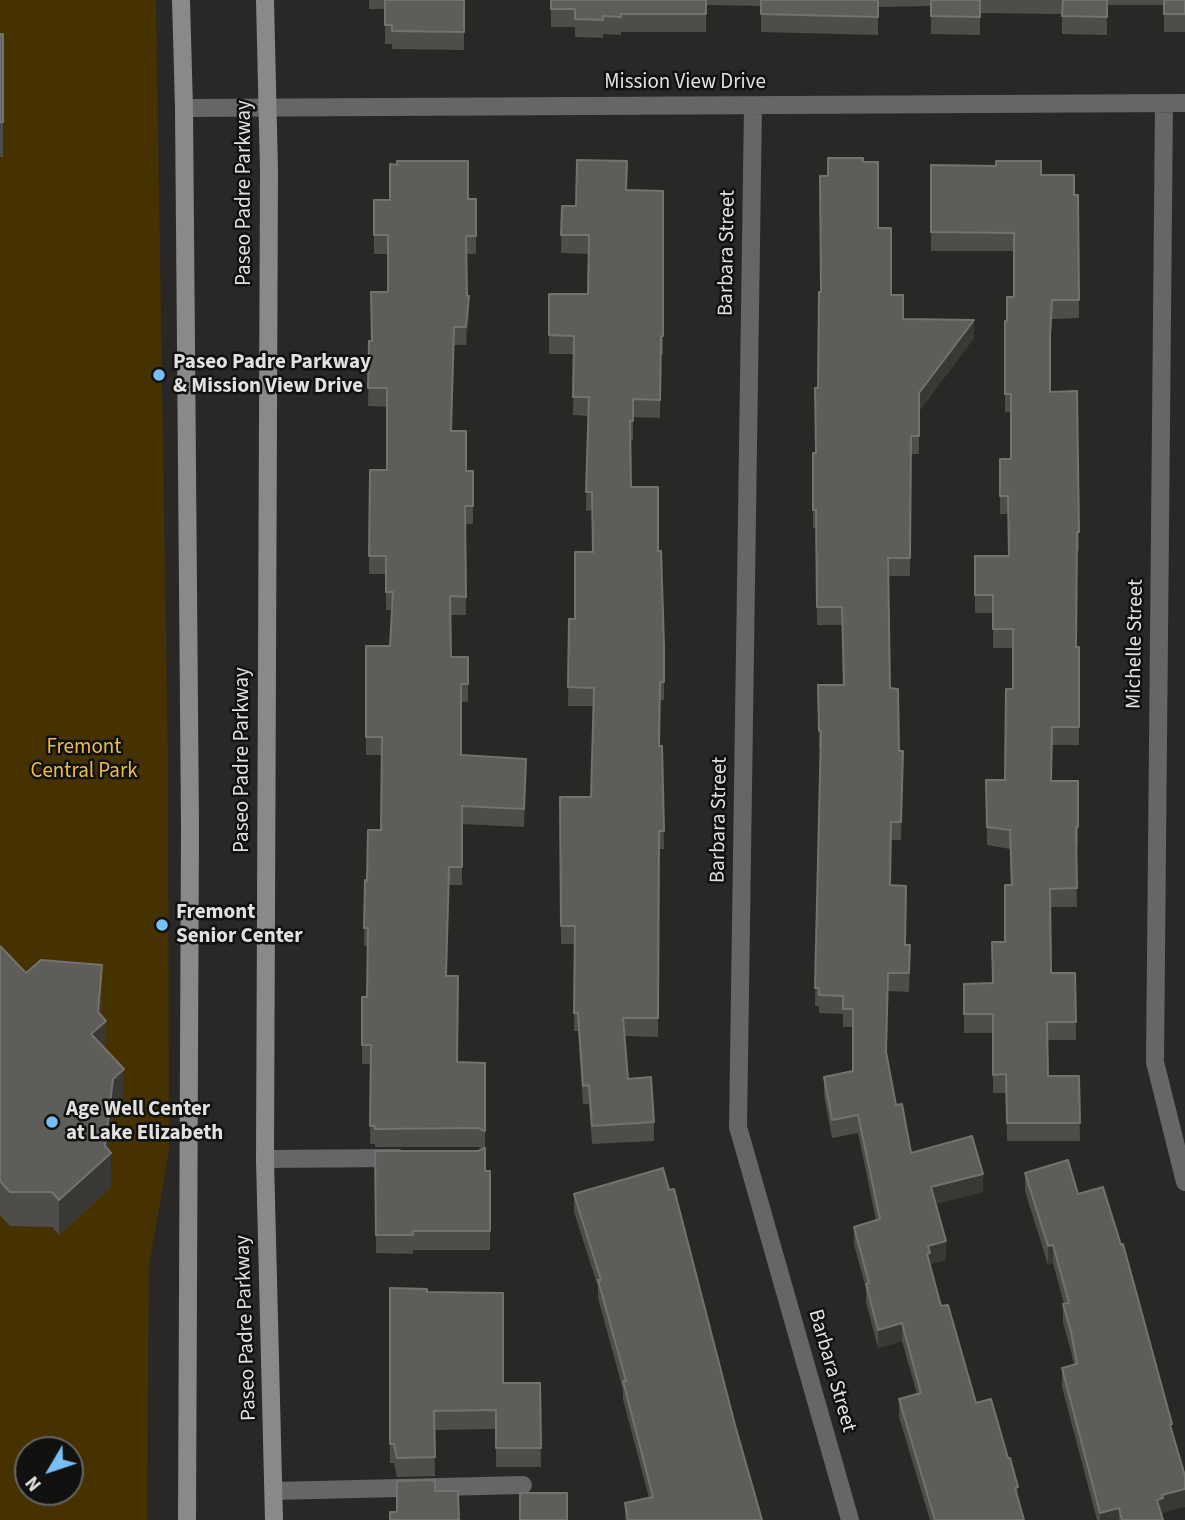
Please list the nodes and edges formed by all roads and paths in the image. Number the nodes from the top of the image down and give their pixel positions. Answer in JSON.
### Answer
{"nodes":[{"id":1,"x":181,"y":0,"type":"edge"},
{"id":2,"x":265,"y":0,"type":"edge"},
{"id":3,"x":1164,"y":103,"type":"junction"},
{"id":4,"x":1185,"y":103,"type":"edge"},
{"id":5,"x":753,"y":106,"type":"junction"},
{"id":6,"x":267,"y":107,"type":"junction"},
{"id":7,"x":184,"y":108,"type":"junction"},
{"id":8,"x":411,"y":1158,"type":"edge"},
{"id":9,"x":265,"y":1159,"type":"junction"},
{"id":10,"x":1185,"y":1182,"type":"edge"},
{"id":11,"x":523,"y":1485,"type":"dead end"},
{"id":12,"x":274,"y":1491,"type":"junction"},
{"id":13,"x":187,"y":1520,"type":"edge"},
{"id":14,"x":274,"y":1520,"type":"edge"},
{"id":15,"x":850,"y":1520,"type":"edge"}],
"edges":[{"from":1,"to":7,"type":"main road"},
{"from":2,"to":6,"type":"main road","name":"Paseo Padre Parkway"},
{"from":3,"to":4,"type":"street","name":"Mission View Drive"},
{"from":3,"to":5,"type":"street","name":"Mission View Drive"},
{"from":3,"to":10,"type":"street","name":"Michelle Street"},
{"from":5,"to":6,"type":"street","name":"Mission View Drive"},
{"from":5,"to":15,"type":"street","name":"Barbara Street"},
{"from":6,"to":7,"type":"street","name":"Mission View Drive"},
{"from":6,"to":9,"type":"main road","name":"Paseo Padre Parkway"},
{"from":7,"to":13,"type":"main road"},
{"from":8,"to":9,"type":"street"},
{"from":9,"to":12,"type":"main road","name":"Paseo Padre Parkway"},
{"from":11,"to":12,"type":"street"},
{"from":12,"to":14,"type":"main road","name":"Paseo Padre Parkway"}]}
